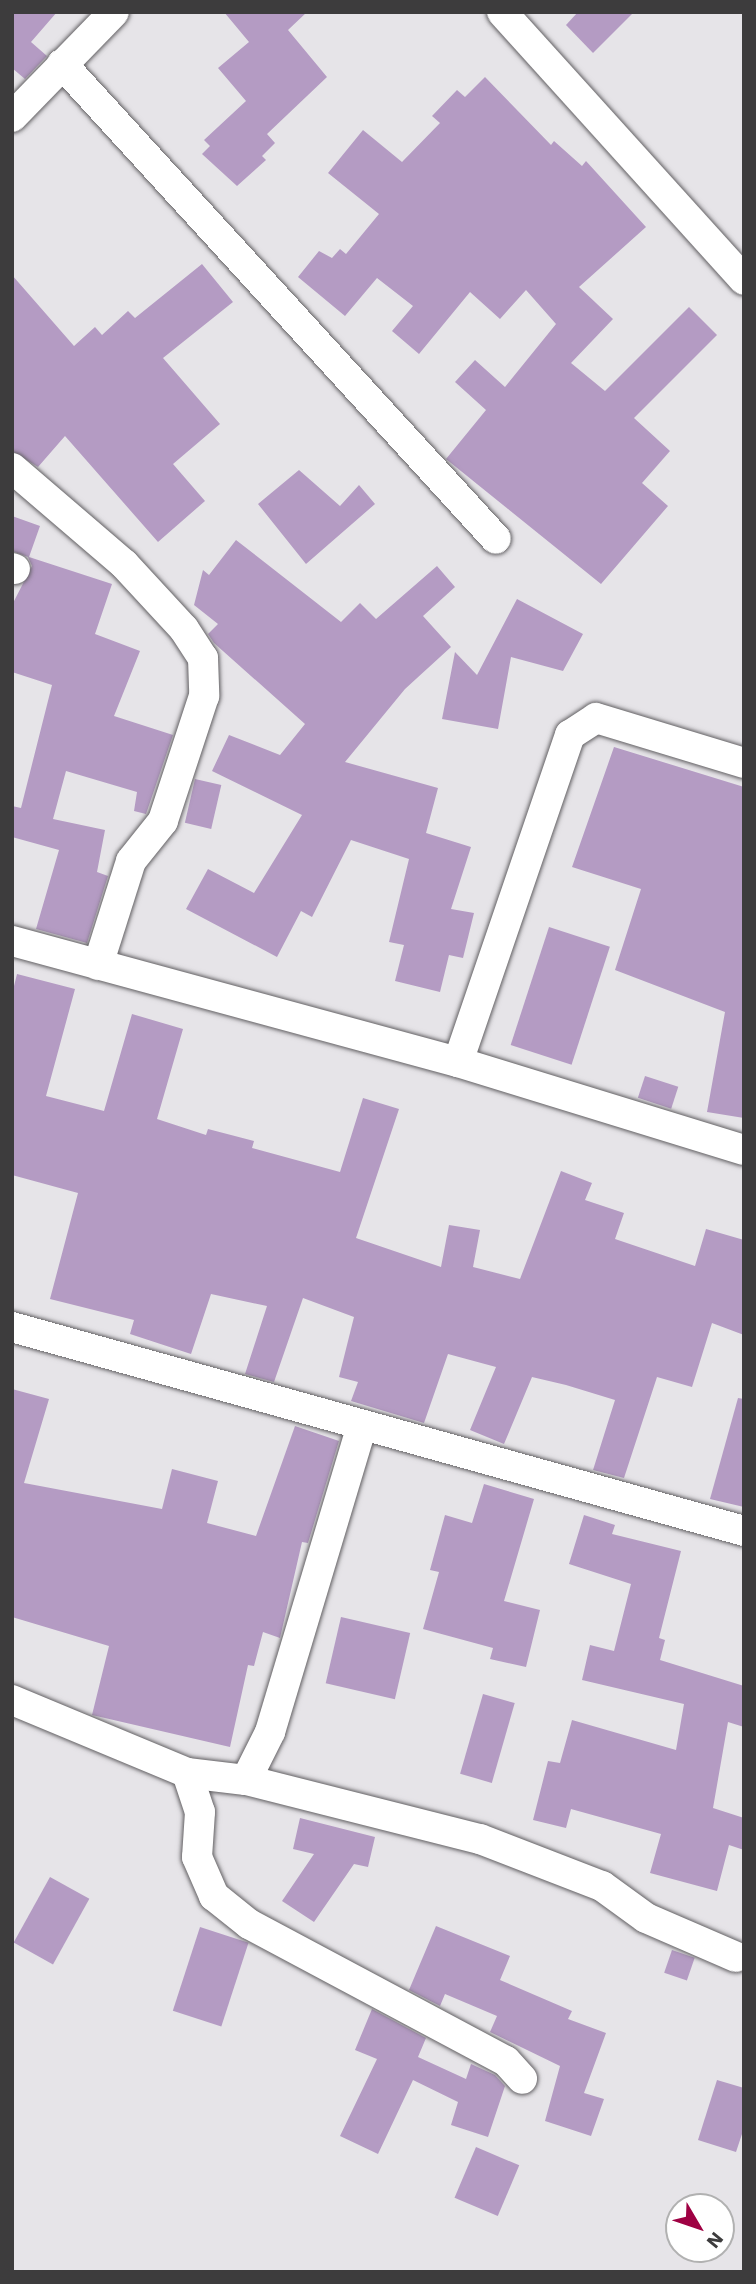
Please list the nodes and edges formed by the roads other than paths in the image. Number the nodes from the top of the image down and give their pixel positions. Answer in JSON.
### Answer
{"nodes":[{"id":1,"x":114,"y":12,"type":"edge"},
{"id":2,"x":502,"y":12,"type":"edge"},
{"id":3,"x":62,"y":64,"type":"junction"},
{"id":4,"x":12,"y":117,"type":"edge"},
{"id":5,"x":744,"y":280,"type":"edge"},
{"id":6,"x":12,"y":468,"type":"edge"},
{"id":7,"x":496,"y":540,"type":"dead end"},
{"id":8,"x":744,"y":763,"type":"edge"},
{"id":9,"x":12,"y":941,"type":"edge"},
{"id":10,"x":98,"y":965,"type":"junction"},
{"id":11,"x":458,"y":1062,"type":"junction"},
{"id":12,"x":744,"y":1150,"type":"edge"},
{"id":13,"x":12,"y":1326,"type":"edge"},
{"id":14,"x":362,"y":1425,"type":"junction"},
{"id":15,"x":744,"y":1531,"type":"edge"},
{"id":16,"x":12,"y":1700,"type":"edge"},
{"id":17,"x":187,"y":1773,"type":"junction"},
{"id":18,"x":246,"y":1780,"type":"junction"},
{"id":19,"x":736,"y":1957,"type":"dead end"},
{"id":20,"x":522,"y":2079,"type":"dead end"}],
"edges":[{"from":1,"to":3,"type":"street"},
{"from":2,"to":5,"type":"street"},
{"from":3,"to":4,"type":"street"},
{"from":3,"to":7,"type":"street"},
{"from":6,"to":10,"type":"street"},
{"from":8,"to":11,"type":"street"},
{"from":9,"to":10,"type":"street"},
{"from":10,"to":11,"type":"street"},
{"from":11,"to":12,"type":"street"},
{"from":13,"to":14,"type":"street"},
{"from":14,"to":15,"type":"street"},
{"from":14,"to":18,"type":"street"},
{"from":16,"to":17,"type":"street"},
{"from":17,"to":18,"type":"street"},
{"from":17,"to":20,"type":"street"},
{"from":18,"to":19,"type":"street"}]}
